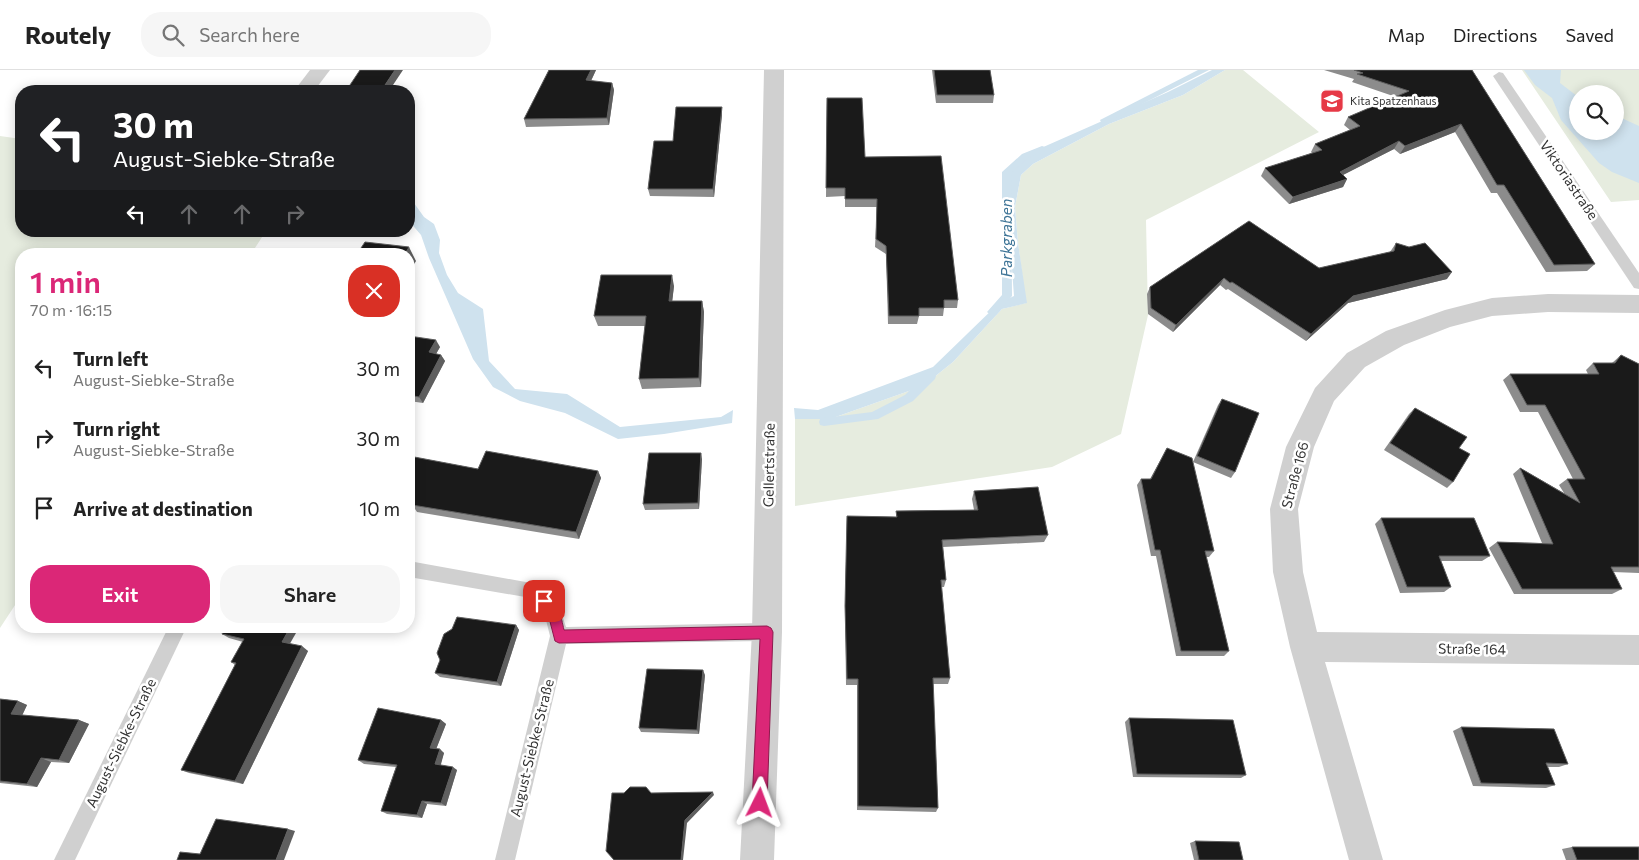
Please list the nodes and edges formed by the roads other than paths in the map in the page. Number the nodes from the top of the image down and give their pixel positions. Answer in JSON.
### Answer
{"nodes":[{"id":1,"x":320,"y":70,"type":"edge"},
{"id":2,"x":774,"y":70,"type":"edge"},
{"id":3,"x":1499,"y":76,"type":"dead end"},
{"id":4,"x":309,"y":85,"type":"edge"},
{"id":5,"x":1639,"y":284,"type":"edge"},
{"id":6,"x":1639,"y":304,"type":"edge"},
{"id":7,"x":415,"y":570,"type":"edge"},
{"id":8,"x":767,"y":632,"type":"junction"},
{"id":9,"x":175,"y":633,"type":"edge"},
{"id":10,"x":559,"y":636,"type":"junction"},
{"id":11,"x":1305,"y":647,"type":"junction"},
{"id":12,"x":1639,"y":650,"type":"edge"},
{"id":13,"x":64,"y":860,"type":"edge"},
{"id":14,"x":505,"y":860,"type":"edge"},
{"id":15,"x":757,"y":860,"type":"edge"},
{"id":16,"x":1366,"y":860,"type":"edge"}],
"edges":[{"from":1,"to":4,"type":"street"},
{"from":2,"to":8,"type":"street","name":"Gellertstraße"},
{"from":3,"to":5,"type":"lane","name":"Viktoriastraße"},
{"from":6,"to":11,"type":"street","name":"Straße 166"},
{"from":7,"to":10,"type":"lane","name":"August-Siebke-Straße"},
{"from":8,"to":10,"type":"lane"},
{"from":8,"to":15,"type":"street","name":"Gellertstraße"},
{"from":9,"to":13,"type":"lane","name":"August-Siebke-Straße"},
{"from":10,"to":14,"type":"lane","name":"August-Siebke-Straße"},
{"from":11,"to":12,"type":"street","name":"Straße 164"},
{"from":11,"to":16,"type":"street","name":"Straße 166"}]}
